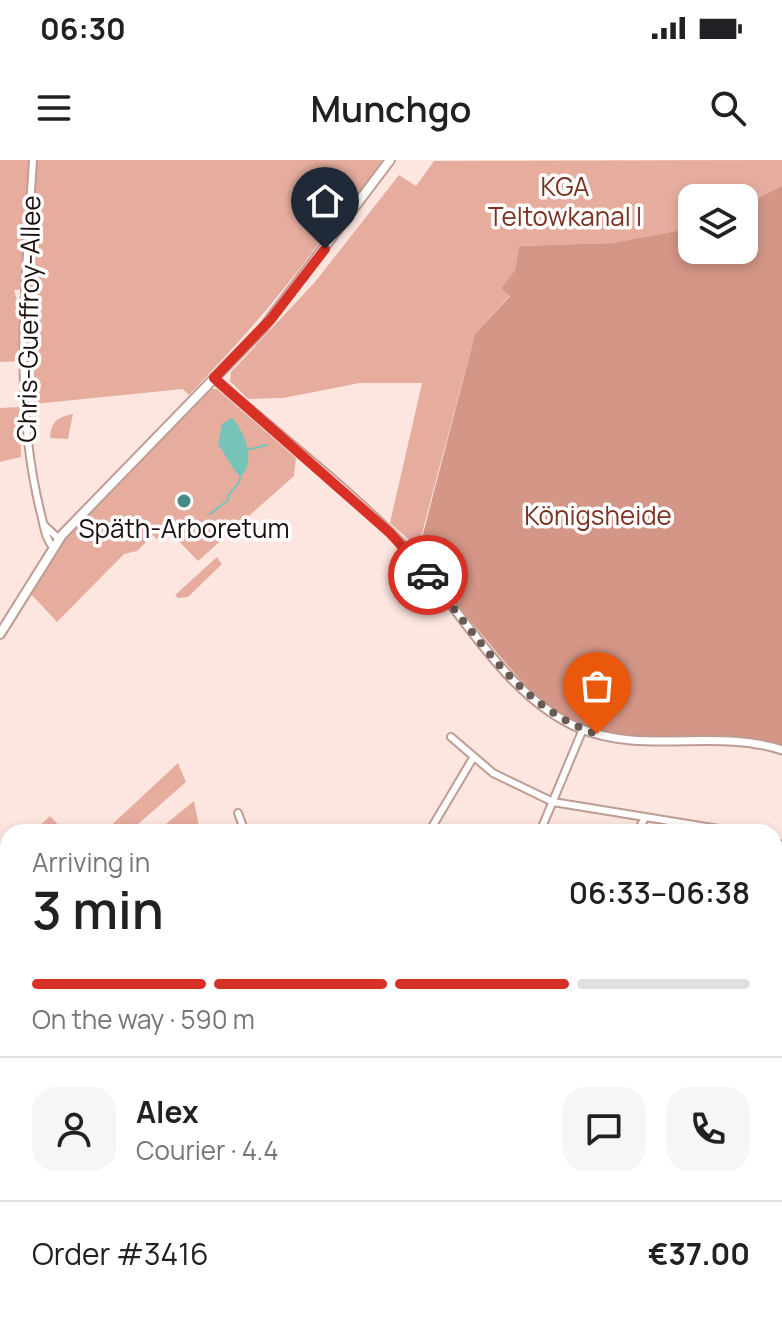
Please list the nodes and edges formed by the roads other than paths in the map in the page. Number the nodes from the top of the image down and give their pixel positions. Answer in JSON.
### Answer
{"nodes":[{"id":1,"x":33,"y":160,"type":"edge"},
{"id":2,"x":389,"y":162,"type":"edge"},
{"id":3,"x":214,"y":378,"type":"junction"},
{"id":4,"x":43,"y":524,"type":"junction"},
{"id":5,"x":59,"y":539,"type":"junction"},
{"id":6,"x":54,"y":548,"type":"junction"},
{"id":7,"x":0,"y":634,"type":"edge"},
{"id":8,"x":583,"y":729,"type":"junction"},
{"id":9,"x":451,"y":737,"type":"dead end"},
{"id":10,"x":782,"y":750,"type":"edge"},
{"id":11,"x":473,"y":758,"type":"junction"},
{"id":12,"x":553,"y":802,"type":"junction"},
{"id":13,"x":238,"y":813,"type":"dead end"},
{"id":14,"x":645,"y":818,"type":"junction"},
{"id":15,"x":242,"y":824,"type":"edge"},
{"id":16,"x":434,"y":824,"type":"edge"},
{"id":17,"x":543,"y":824,"type":"edge"},
{"id":18,"x":642,"y":824,"type":"edge"},
{"id":19,"x":684,"y":824,"type":"edge"}],
"edges":[{"from":1,"to":4,"type":"street","name":"Chris-Gueffroy-Allee"},
{"from":2,"to":3,"type":"main road"},
{"from":3,"to":5,"type":"main road"},
{"from":3,"to":8,"type":"street"},
{"from":4,"to":5,"type":"street"},
{"from":4,"to":6,"type":"street","name":"Chris-Gueffroy-Allee"},
{"from":5,"to":6,"type":"main road"},
{"from":6,"to":7,"type":"main road"},
{"from":8,"to":10,"type":"street"},
{"from":8,"to":12,"type":"street"},
{"from":9,"to":11,"type":"street"},
{"from":11,"to":12,"type":"street"},
{"from":11,"to":16,"type":"street"},
{"from":12,"to":14,"type":"street"},
{"from":12,"to":17,"type":"street"},
{"from":13,"to":15,"type":"street"},
{"from":14,"to":18,"type":"street"},
{"from":14,"to":19,"type":"street"}]}
